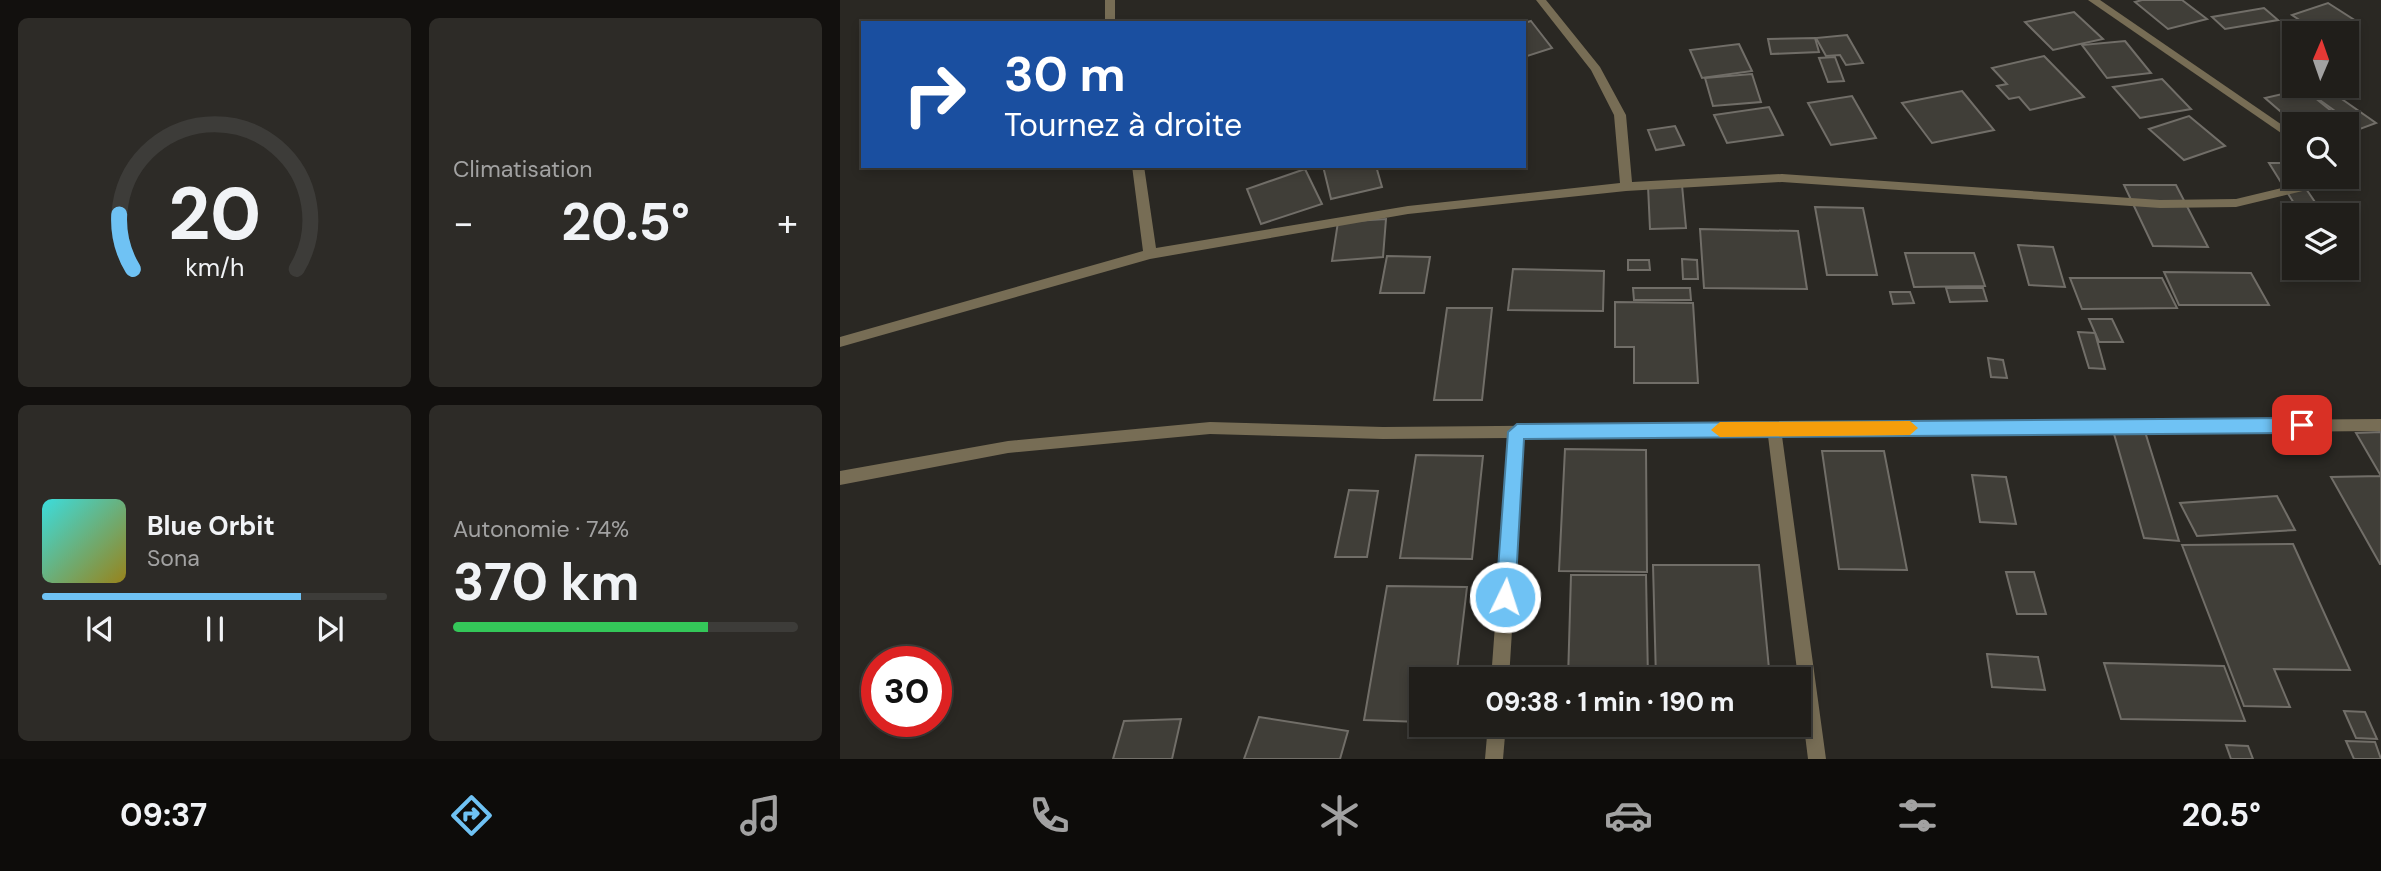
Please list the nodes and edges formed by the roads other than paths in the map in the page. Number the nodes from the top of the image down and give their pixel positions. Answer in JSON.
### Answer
{"nodes":[{"id":1,"x":1110,"y":0,"type":"edge"},
{"id":2,"x":1541,"y":0,"type":"edge"},
{"id":3,"x":2093,"y":0,"type":"edge"},
{"id":4,"x":1110,"y":21,"type":"edge"},
{"id":5,"x":2282,"y":130,"type":"edge"},
{"id":6,"x":1138,"y":168,"type":"edge"},
{"id":7,"x":1626,"y":187,"type":"junction"},
{"id":8,"x":2294,"y":189,"type":"edge"},
{"id":9,"x":1150,"y":254,"type":"junction"},
{"id":10,"x":840,"y":342,"type":"edge"},
{"id":11,"x":2381,"y":425,"type":"edge"},
{"id":12,"x":1774,"y":429,"type":"junction"},
{"id":13,"x":1517,"y":432,"type":"junction"},
{"id":14,"x":840,"y":478,"type":"edge"},
{"id":15,"x":1501,"y":667,"type":"edge"},
{"id":16,"x":1496,"y":737,"type":"edge"},
{"id":17,"x":1494,"y":759,"type":"edge"},
{"id":18,"x":1816,"y":759,"type":"edge"}],
"edges":[{"from":1,"to":4,"type":"street"},
{"from":2,"to":7,"type":"street"},
{"from":3,"to":5,"type":"street"},
{"from":6,"to":9,"type":"street"},
{"from":7,"to":8,"type":"street"},
{"from":7,"to":9,"type":"street"},
{"from":9,"to":10,"type":"street"},
{"from":11,"to":12,"type":"street"},
{"from":12,"to":13,"type":"street"},
{"from":12,"to":18,"type":"street"},
{"from":13,"to":14,"type":"street"},
{"from":13,"to":15,"type":"street"},
{"from":16,"to":17,"type":"street"}]}
